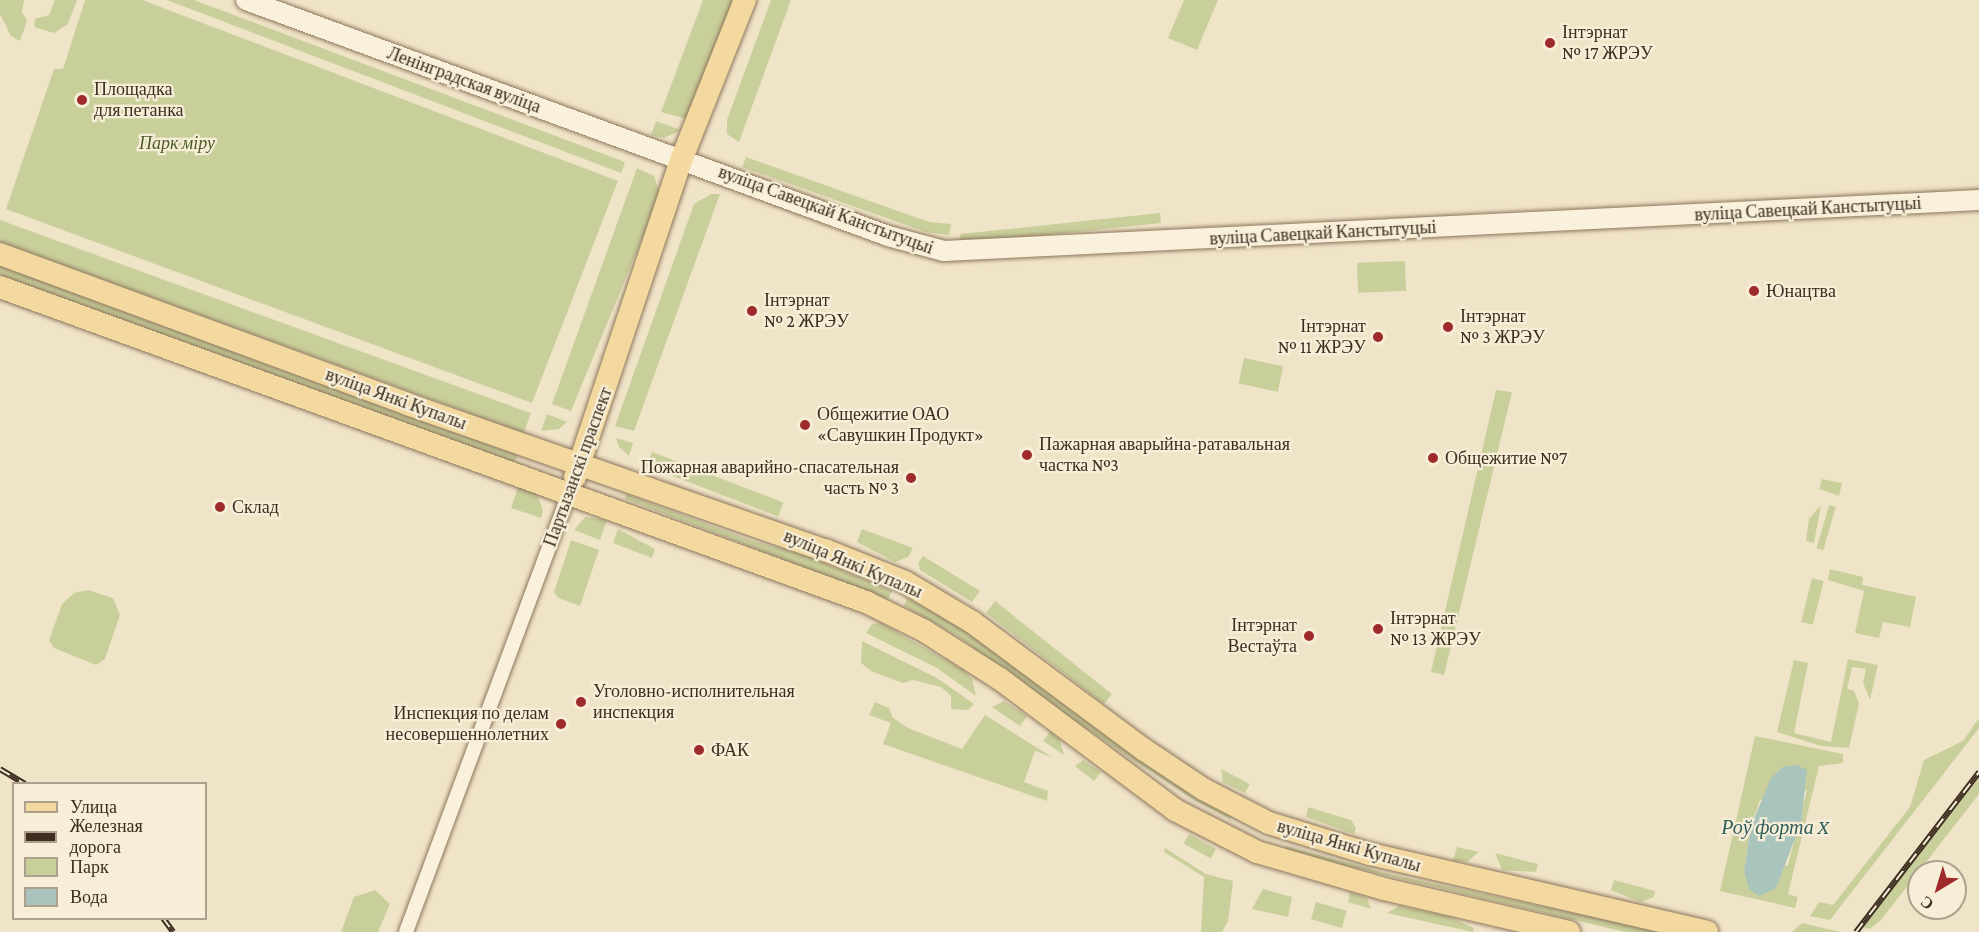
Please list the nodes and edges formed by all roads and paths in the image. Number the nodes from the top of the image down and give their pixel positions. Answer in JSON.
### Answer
{"nodes":[{"id":1,"x":246,"y":0,"type":"edge"},
{"id":2,"x":745,"y":0,"type":"edge"},
{"id":3,"x":682,"y":158,"type":"junction"},
{"id":4,"x":1979,"y":200,"type":"edge"},
{"id":5,"x":0,"y":254,"type":"edge"},
{"id":6,"x":0,"y":287,"type":"edge"},
{"id":7,"x":580,"y":463,"type":"junction"},
{"id":8,"x":569,"y":493,"type":"junction"},
{"id":9,"x":1269,"y":823,"type":"junction"},
{"id":10,"x":1257,"y":852,"type":"junction"},
{"id":11,"x":405,"y":932,"type":"edge"},
{"id":12,"x":1569,"y":932,"type":"edge"},
{"id":13,"x":1707,"y":932,"type":"edge"}],
"edges":[{"from":1,"to":3,"type":"main road","name":"Ленінградская вуліца"},
{"from":2,"to":3,"type":"main road","name":"Партызанскі праспект"},
{"from":3,"to":4,"type":"main road","name":"вуліца Савецкай Канстытуцыі"},
{"from":3,"to":7,"type":"main road","name":"Партызанскі праспект"},
{"from":5,"to":7,"type":"main road","name":"вуліца Янкі Купалы"},
{"from":6,"to":8,"type":"main road","name":"вуліца Янкі Купалы"},
{"from":7,"to":8,"type":"main road","name":"Партызанскі праспект"},
{"from":7,"to":9,"type":"main road","name":"вуліца Янкі Купалы"},
{"from":8,"to":10,"type":"main road","name":"вуліца Янкі Купалы"},
{"from":8,"to":11,"type":"street","name":"Партызанскі праспект"},
{"from":9,"to":10,"type":"main road"},
{"from":9,"to":13,"type":"main road","name":"вуліца Янкі Купалы"},
{"from":10,"to":12,"type":"main road","name":"вуліца Янкі Купалы"}]}
